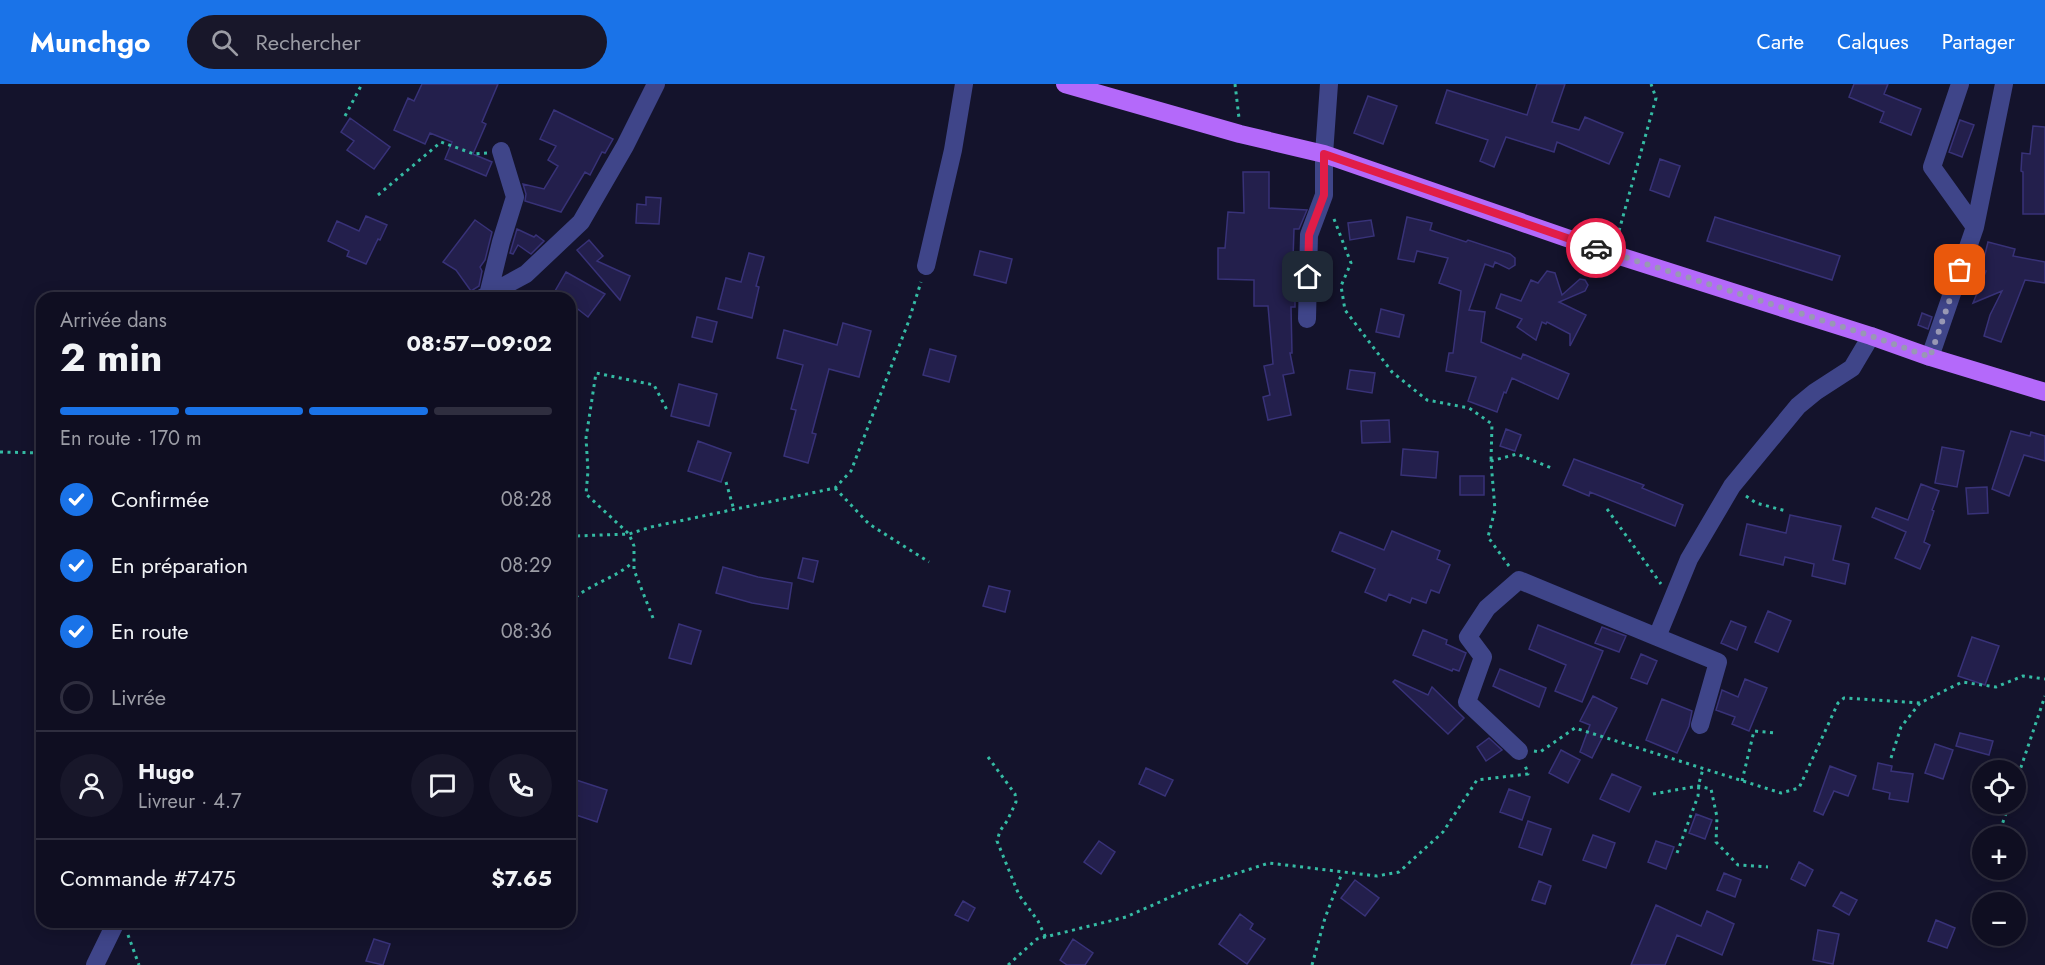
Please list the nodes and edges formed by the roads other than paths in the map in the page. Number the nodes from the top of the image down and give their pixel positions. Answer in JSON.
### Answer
{"nodes":[{"id":1,"x":656,"y":84,"type":"edge"},
{"id":2,"x":964,"y":84,"type":"edge"},
{"id":3,"x":1065,"y":84,"type":"edge"},
{"id":4,"x":1329,"y":84,"type":"edge"},
{"id":5,"x":1960,"y":84,"type":"edge"},
{"id":6,"x":2004,"y":84,"type":"edge"},
{"id":7,"x":501,"y":151,"type":"road end"},
{"id":8,"x":1324,"y":154,"type":"junction"},
{"id":9,"x":1976,"y":227,"type":"junction"},
{"id":10,"x":926,"y":266,"type":"road end"},
{"id":11,"x":486,"y":292,"type":"edge"},
{"id":12,"x":494,"y":292,"type":"edge"},
{"id":13,"x":1307,"y":320,"type":"dead end"},
{"id":14,"x":1871,"y":336,"type":"junction"},
{"id":15,"x":1930,"y":357,"type":"junction"},
{"id":16,"x":2045,"y":392,"type":"edge"},
{"id":17,"x":1656,"y":637,"type":"junction"},
{"id":18,"x":1700,"y":725,"type":"dead end"},
{"id":19,"x":1519,"y":751,"type":"road end"},
{"id":20,"x":121,"y":928,"type":"edge"},
{"id":21,"x":95,"y":965,"type":"edge"}],
"edges":[{"from":1,"to":12,"type":"street"},
{"from":2,"to":10,"type":"street"},
{"from":3,"to":8,"type":"main road"},
{"from":4,"to":8,"type":"street"},
{"from":5,"to":9,"type":"street"},
{"from":6,"to":9,"type":"street"},
{"from":7,"to":11,"type":"street"},
{"from":8,"to":13,"type":"street"},
{"from":8,"to":14,"type":"main road"},
{"from":9,"to":15,"type":"street"},
{"from":14,"to":15,"type":"main road"},
{"from":14,"to":17,"type":"street"},
{"from":15,"to":16,"type":"main road"},
{"from":17,"to":18,"type":"street"},
{"from":17,"to":19,"type":"street"},
{"from":20,"to":21,"type":"street"}]}
